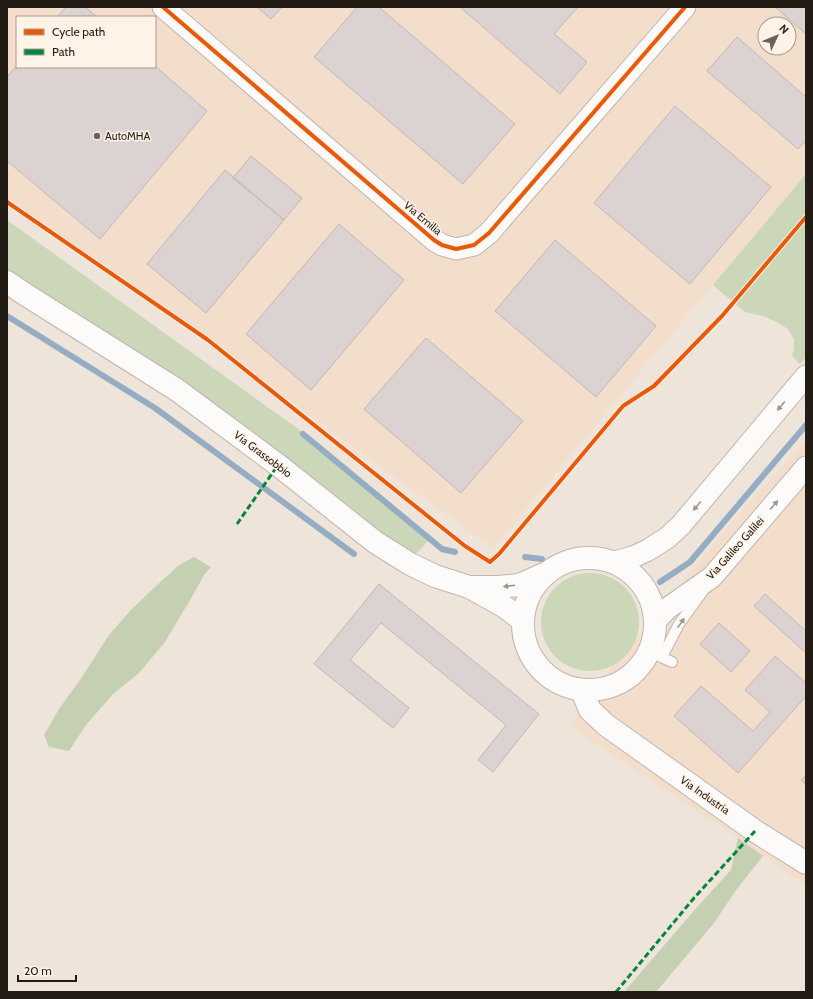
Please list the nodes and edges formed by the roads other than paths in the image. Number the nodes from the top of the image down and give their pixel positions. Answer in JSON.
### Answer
{"nodes":[{"id":1,"x":163,"y":7,"type":"edge"},
{"id":2,"x":685,"y":7,"type":"edge"},
{"id":3,"x":7,"y":282,"type":"edge"},
{"id":4,"x":806,"y":376,"type":"edge"},
{"id":5,"x":806,"y":467,"type":"edge"},
{"id":6,"x":614,"y":562,"type":"junction"},
{"id":7,"x":546,"y":573,"type":"junction"},
{"id":8,"x":712,"y":577,"type":"junction"},
{"id":9,"x":469,"y":587,"type":"junction"},
{"id":10,"x":522,"y":620,"type":"junction"},
{"id":11,"x":656,"y":620,"type":"junction"},
{"id":12,"x":656,"y":654,"type":"junction"},
{"id":13,"x":672,"y":662,"type":"dead end"},
{"id":14,"x":630,"y":678,"type":"junction"},
{"id":15,"x":582,"y":691,"type":"junction"},
{"id":16,"x":606,"y":725,"type":"junction"},
{"id":17,"x":806,"y":863,"type":"edge"}],
"edges":[{"from":1,"to":2,"type":"street","name":"Via Emilia"},
{"from":3,"to":9,"type":"street","name":"Via Grassobbio"},
{"from":4,"to":6,"type":"street","one_way":true},
{"from":8,"to":5,"type":"street","name":"Via Galileo Galilei","one_way":true},
{"from":6,"to":7,"type":"street"},
{"from":6,"to":11,"type":"street"},
{"from":7,"to":9,"type":"street","one_way":true},
{"from":7,"to":10,"type":"street"},
{"from":8,"to":11,"type":"street","name":"Via Galileo Galilei"},
{"from":12,"to":8,"type":"lane","one_way":true},
{"from":9,"to":10,"type":"street","name":"Via Grassobbio"},
{"from":10,"to":15,"type":"street"},
{"from":11,"to":12,"type":"street"},
{"from":12,"to":13,"type":"lane"},
{"from":12,"to":14,"type":"street"},
{"from":14,"to":15,"type":"street"},
{"from":14,"to":16,"type":"street"},
{"from":15,"to":16,"type":"street","name":"Via Industria"},
{"from":16,"to":17,"type":"street","name":"Via Industria"}]}
